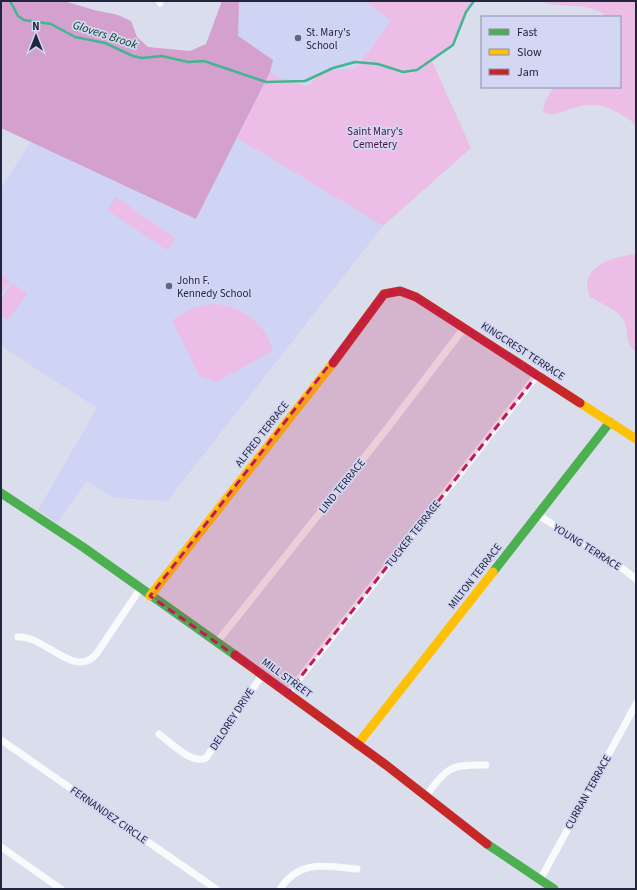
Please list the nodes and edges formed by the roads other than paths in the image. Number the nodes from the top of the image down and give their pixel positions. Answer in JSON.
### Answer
{"nodes":[{"id":1,"x":394,"y":290,"type":"joint"},
{"id":2,"x":464,"y":328,"type":"junction"},
{"id":3,"x":538,"y":374,"type":"junction"},
{"id":4,"x":610,"y":422,"type":"junction"},
{"id":5,"x":636,"y":440,"type":"edge"},
{"id":6,"x":1,"y":493,"type":"edge"},
{"id":7,"x":538,"y":515,"type":"junction"},
{"id":8,"x":636,"y":579,"type":"edge"},
{"id":9,"x":140,"y":589,"type":"junction"},
{"id":10,"x":150,"y":596,"type":"junction"},
{"id":11,"x":18,"y":638,"type":"dead end"},
{"id":12,"x":217,"y":642,"type":"junction"},
{"id":13,"x":262,"y":674,"type":"junction"},
{"id":14,"x":288,"y":693,"type":"junction"},
{"id":15,"x":636,"y":704,"type":"edge"},
{"id":16,"x":159,"y":734,"type":"dead end"},
{"id":17,"x":1,"y":740,"type":"edge"},
{"id":18,"x":358,"y":745,"type":"junction"},
{"id":19,"x":486,"y":765,"type":"dead end"},
{"id":20,"x":426,"y":796,"type":"junction"},
{"id":21,"x":1,"y":847,"type":"edge"},
{"id":22,"x":357,"y":869,"type":"dead end"},
{"id":23,"x":540,"y":880,"type":"junction"},
{"id":24,"x":61,"y":889,"type":"edge"},
{"id":25,"x":216,"y":889,"type":"edge"},
{"id":26,"x":280,"y":889,"type":"edge"},
{"id":27,"x":554,"y":889,"type":"edge"}],
"edges":[{"from":1,"to":2,"type":"street","name":"KINGCREST TERRACE"},
{"from":1,"to":10,"type":"street","name":"ALFRED TERRACE"},
{"from":2,"to":3,"type":"street","name":"KINGCREST TERRACE"},
{"from":2,"to":12,"type":"street","name":"LIND TERRACE"},
{"from":3,"to":4,"type":"street","name":"KINGCREST TERRACE"},
{"from":3,"to":14,"type":"street","name":"TUCKER TERRACE"},
{"from":4,"to":5,"type":"street","name":"KINGCREST TERRACE"},
{"from":4,"to":7,"type":"street","name":"MILTON TERRACE"},
{"from":6,"to":9,"type":"street","name":"MILL STREET"},
{"from":7,"to":8,"type":"street","name":"YOUNG TERRACE"},
{"from":7,"to":18,"type":"street","name":"MILTON TERRACE"},
{"from":9,"to":10,"type":"street","name":"MILL STREET"},
{"from":9,"to":11,"type":"street"},
{"from":10,"to":12,"type":"street","name":"MILL STREET"},
{"from":12,"to":13,"type":"street","name":"MILL STREET"},
{"from":13,"to":14,"type":"street","name":"MILL STREET"},
{"from":13,"to":16,"type":"street","name":"DELOREY DRIVE"},
{"from":14,"to":18,"type":"street","name":"MILL STREET"},
{"from":15,"to":23,"type":"street","name":"CURRAN TERRACE"},
{"from":17,"to":25,"type":"street","name":"FERNANDEZ CIRCLE"},
{"from":18,"to":20,"type":"street","name":"MILL STREET"},
{"from":19,"to":20,"type":"street"},
{"from":20,"to":23,"type":"street","name":"MILL STREET"},
{"from":21,"to":24,"type":"street"},
{"from":22,"to":26,"type":"street"},
{"from":23,"to":27,"type":"street","name":"MILL STREET"}]}
